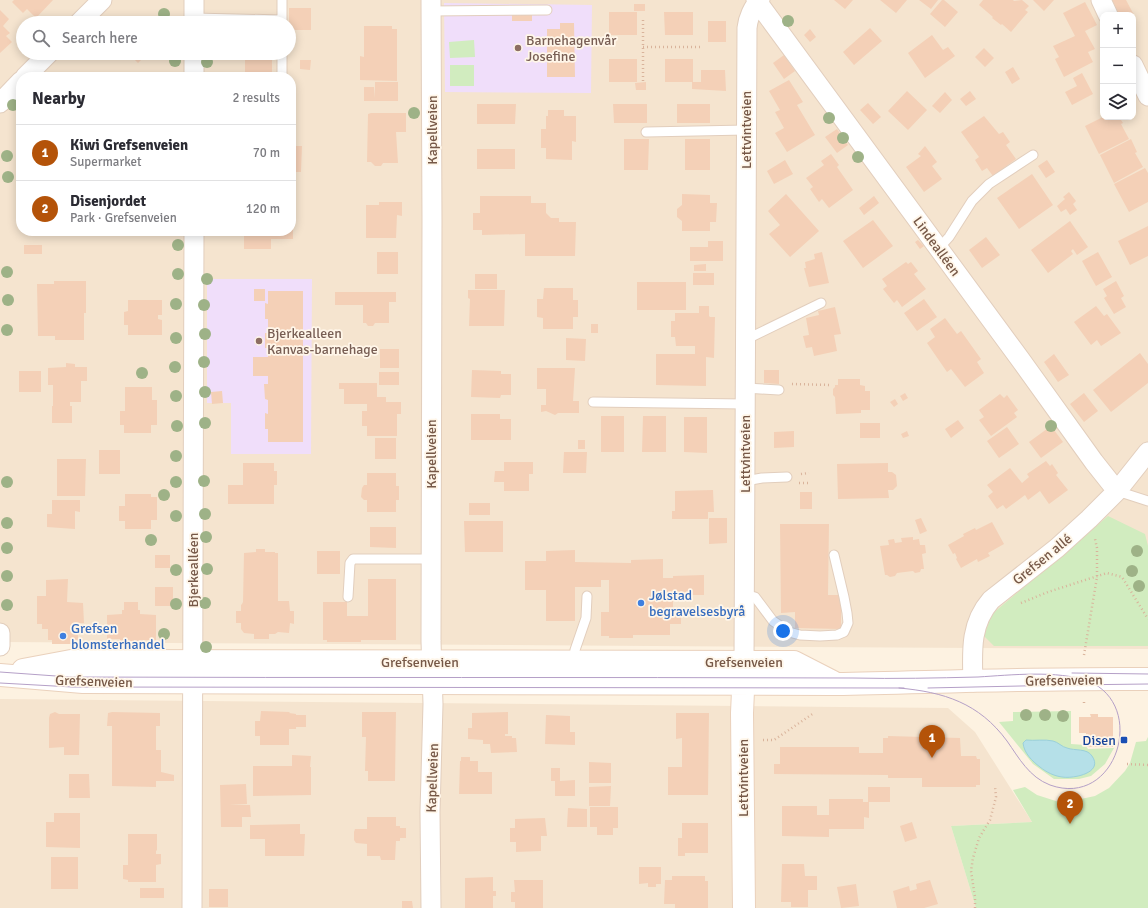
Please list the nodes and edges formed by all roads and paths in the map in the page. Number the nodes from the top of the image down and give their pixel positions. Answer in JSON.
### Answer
{"nodes":[{"id":1,"x":102,"y":0,"type":"edge"},
{"id":2,"x":282,"y":0,"type":"edge"},
{"id":3,"x":1101,"y":0,"type":"edge"},
{"id":4,"x":758,"y":1,"type":"edge"},
{"id":5,"x":431,"y":6,"type":"edge"},
{"id":6,"x":547,"y":10,"type":"dead end"},
{"id":7,"x":1107,"y":12,"type":"edge"},
{"id":8,"x":194,"y":14,"type":"edge"},
{"id":9,"x":86,"y":16,"type":"edge"},
{"id":10,"x":219,"y":16,"type":"edge"},
{"id":11,"x":282,"y":16,"type":"edge"},
{"id":12,"x":643,"y":20,"type":"dead end"},
{"id":13,"x":643,"y":47,"type":"junction"},
{"id":14,"x":701,"y":47,"type":"dead end"},
{"id":15,"x":42,"y":60,"type":"edge"},
{"id":16,"x":194,"y":60,"type":"edge"},
{"id":17,"x":282,"y":60,"type":"edge"},
{"id":18,"x":1136,"y":71,"type":"edge"},
{"id":19,"x":30,"y":72,"type":"edge"},
{"id":20,"x":194,"y":72,"type":"edge"},
{"id":21,"x":282,"y":72,"type":"edge"},
{"id":22,"x":643,"y":81,"type":"dead end"},
{"id":23,"x":16,"y":86,"type":"edge"},
{"id":24,"x":1148,"y":96,"type":"edge"},
{"id":25,"x":0,"y":102,"type":"edge"},
{"id":26,"x":746,"y":130,"type":"junction"},
{"id":27,"x":646,"y":132,"type":"dead end"},
{"id":28,"x":1033,"y":155,"type":"dead end"},
{"id":29,"x":194,"y":236,"type":"edge"},
{"id":30,"x":938,"y":248,"type":"junction"},
{"id":31,"x":821,"y":303,"type":"dead end"},
{"id":32,"x":745,"y":340,"type":"junction"},
{"id":33,"x":791,"y":384,"type":"dead end"},
{"id":34,"x":830,"y":385,"type":"dead end"},
{"id":35,"x":779,"y":390,"type":"dead end"},
{"id":36,"x":745,"y":396,"type":"junction"},
{"id":37,"x":593,"y":402,"type":"dead end"},
{"id":38,"x":1148,"y":452,"type":"edge"},
{"id":39,"x":787,"y":477,"type":"dead end"},
{"id":40,"x":745,"y":481,"type":"junction"},
{"id":41,"x":1117,"y":492,"type":"junction"},
{"id":42,"x":1148,"y":502,"type":"edge"},
{"id":43,"x":1089,"y":520,"type":"junction"},
{"id":44,"x":834,"y":555,"type":"dead end"},
{"id":45,"x":431,"y":559,"type":"junction"},
{"id":46,"x":1097,"y":577,"type":"junction"},
{"id":47,"x":744,"y":594,"type":"junction"},
{"id":48,"x":587,"y":596,"type":"dead end"},
{"id":49,"x":348,"y":597,"type":"dead end"},
{"id":50,"x":1020,"y":604,"type":"dead end"},
{"id":51,"x":1148,"y":619,"type":"edge"},
{"id":52,"x":0,"y":633,"type":"edge"},
{"id":53,"x":0,"y":646,"type":"edge"},
{"id":54,"x":1084,"y":655,"type":"dead end"},
{"id":55,"x":431,"y":662,"type":"junction"},
{"id":56,"x":573,"y":662,"type":"junction"},
{"id":57,"x":193,"y":672,"type":"junction"},
{"id":58,"x":743,"y":673,"type":"junction"},
{"id":59,"x":0,"y":675,"type":"edge"},
{"id":60,"x":1148,"y":679,"type":"edge"},
{"id":61,"x":973,"y":682,"type":"junction"},
{"id":62,"x":432,"y":683,"type":"junction"},
{"id":63,"x":814,"y":713,"type":"dead end"},
{"id":64,"x":774,"y":740,"type":"dead end"},
{"id":65,"x":1127,"y":764,"type":"dead end"},
{"id":66,"x":1148,"y":765,"type":"edge"},
{"id":67,"x":995,"y":786,"type":"dead end"},
{"id":68,"x":192,"y":908,"type":"edge"},
{"id":69,"x":431,"y":908,"type":"edge"},
{"id":70,"x":744,"y":908,"type":"edge"},
{"id":71,"x":975,"y":908,"type":"edge"}],
"edges":[{"from":1,"to":9,"type":"street"},
{"from":2,"to":11,"type":"lane"},
{"from":3,"to":7,"type":"street"},
{"from":4,"to":26,"type":"street","name":"Lettvintveien"},
{"from":4,"to":30,"type":"street","name":"Lindealléen"},
{"from":5,"to":6,"type":"lane"},
{"from":5,"to":45,"type":"street","name":"Kapellveien"},
{"from":8,"to":10,"type":"lane"},
{"from":12,"to":13,"type":"path"},
{"from":13,"to":14,"type":"path"},
{"from":13,"to":22,"type":"path"},
{"from":15,"to":19,"type":"street"},
{"from":16,"to":20,"type":"street"},
{"from":17,"to":21,"type":"lane"},
{"from":18,"to":24,"type":"street"},
{"from":23,"to":25,"type":"street"},
{"from":26,"to":27,"type":"lane"},
{"from":26,"to":32,"type":"street","name":"Lettvintveien"},
{"from":28,"to":30,"type":"lane"},
{"from":29,"to":57,"type":"street","name":"Bjerkealléen"},
{"from":30,"to":41,"type":"street","name":"Lindealléen"},
{"from":31,"to":32,"type":"lane"},
{"from":32,"to":36,"type":"street","name":"Lettvintveien"},
{"from":33,"to":34,"type":"path"},
{"from":35,"to":36,"type":"lane"},
{"from":36,"to":37,"type":"lane"},
{"from":36,"to":40,"type":"street","name":"Lettvintveien"},
{"from":38,"to":41,"type":"street","name":"Grefsen allé"},
{"from":39,"to":40,"type":"lane"},
{"from":40,"to":47,"type":"street","name":"Lettvintveien"},
{"from":41,"to":42,"type":"lane"},
{"from":41,"to":43,"type":"street","name":"Grefsen allé"},
{"from":43,"to":46,"type":"path"},
{"from":43,"to":61,"type":"street","name":"Grefsen allé"},
{"from":44,"to":47,"type":"lane"},
{"from":45,"to":49,"type":"lane"},
{"from":45,"to":55,"type":"street","name":"Kapellveien"},
{"from":46,"to":50,"type":"path"},
{"from":46,"to":51,"type":"path"},
{"from":46,"to":54,"type":"path"},
{"from":47,"to":58,"type":"street","name":"Lettvintveien"},
{"from":48,"to":56,"type":"lane"},
{"from":52,"to":53,"type":"street"},
{"from":55,"to":56,"type":"main road","name":"Grefsenveien"},
{"from":55,"to":57,"type":"main road","name":"Grefsenveien"},
{"from":55,"to":62,"type":"street","name":"Kapellveien"},
{"from":56,"to":58,"type":"main road","name":"Grefsenveien"},
{"from":57,"to":59,"type":"main road","name":"Grefsenveien"},
{"from":57,"to":62,"type":"main road","name":"Grefsenveien"},
{"from":57,"to":68,"type":"street","name":"Bjerkealléen"},
{"from":58,"to":61,"type":"main road","name":"Grefsenveien"},
{"from":58,"to":62,"type":"main road","name":"Grefsenveien"},
{"from":58,"to":70,"type":"main road","name":"Lettvintveien"},
{"from":60,"to":61,"type":"main road","name":"Grefsenveien"},
{"from":62,"to":69,"type":"street","name":"Kapellveien"},
{"from":63,"to":64,"type":"path"},
{"from":65,"to":66,"type":"path"},
{"from":67,"to":71,"type":"path"}]}
